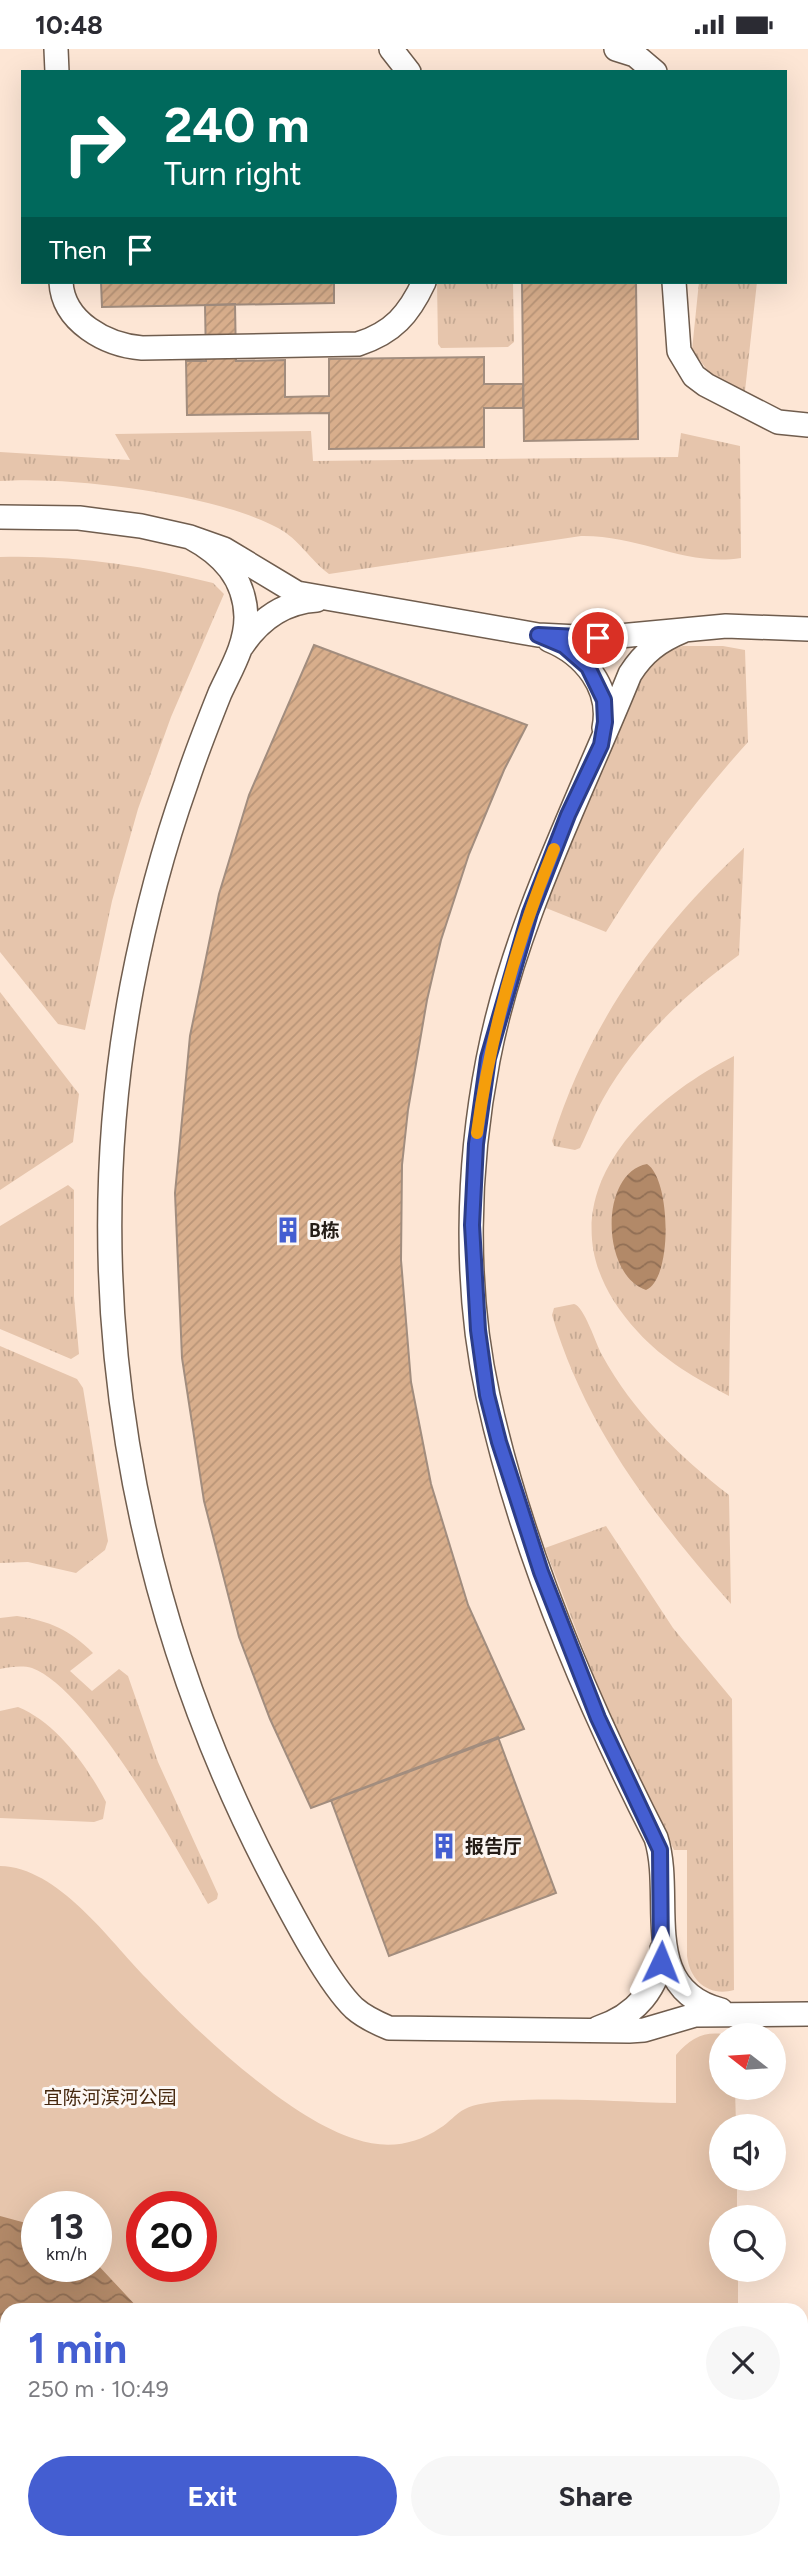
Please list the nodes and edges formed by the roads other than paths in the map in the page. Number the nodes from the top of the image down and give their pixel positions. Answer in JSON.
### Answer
{"nodes":[{"id":1,"x":56,"y":49,"type":"edge"},
{"id":2,"x":391,"y":49,"type":"edge"},
{"id":3,"x":616,"y":49,"type":"edge"},
{"id":4,"x":57,"y":70,"type":"edge"},
{"id":5,"x":407,"y":70,"type":"edge"},
{"id":6,"x":652,"y":70,"type":"edge"},
{"id":7,"x":61,"y":284,"type":"edge"},
{"id":8,"x":423,"y":284,"type":"edge"},
{"id":9,"x":674,"y":284,"type":"edge"},
{"id":10,"x":808,"y":425,"type":"edge"},
{"id":11,"x":0,"y":517,"type":"edge"},
{"id":12,"x":190,"y":537,"type":"junction"},
{"id":13,"x":326,"y":600,"type":"junction"},
{"id":14,"x":808,"y":629,"type":"edge"},
{"id":15,"x":683,"y":631,"type":"junction"},
{"id":16,"x":538,"y":635,"type":"junction"},
{"id":17,"x":241,"y":648,"type":"junction"},
{"id":18,"x":601,"y":745,"type":"junction"},
{"id":19,"x":662,"y":1939,"type":"junction"},
{"id":20,"x":734,"y":2014,"type":"junction"},
{"id":21,"x":808,"y":2014,"type":"edge"},
{"id":22,"x":589,"y":2031,"type":"junction"}],
"edges":[{"from":1,"to":4,"type":"lane"},
{"from":2,"to":5,"type":"lane"},
{"from":3,"to":6,"type":"lane"},
{"from":7,"to":8,"type":"lane"},
{"from":9,"to":10,"type":"lane"},
{"from":11,"to":12,"type":"lane"},
{"from":12,"to":13,"type":"lane"},
{"from":12,"to":17,"type":"lane"},
{"from":13,"to":16,"type":"lane"},
{"from":13,"to":17,"type":"lane"},
{"from":14,"to":15,"type":"lane"},
{"from":15,"to":16,"type":"lane"},
{"from":15,"to":18,"type":"lane"},
{"from":16,"to":18,"type":"lane"},
{"from":17,"to":22,"type":"lane"},
{"from":18,"to":19,"type":"lane"},
{"from":19,"to":20,"type":"lane"},
{"from":19,"to":22,"type":"lane"},
{"from":20,"to":21,"type":"lane"},
{"from":20,"to":22,"type":"lane"}]}
